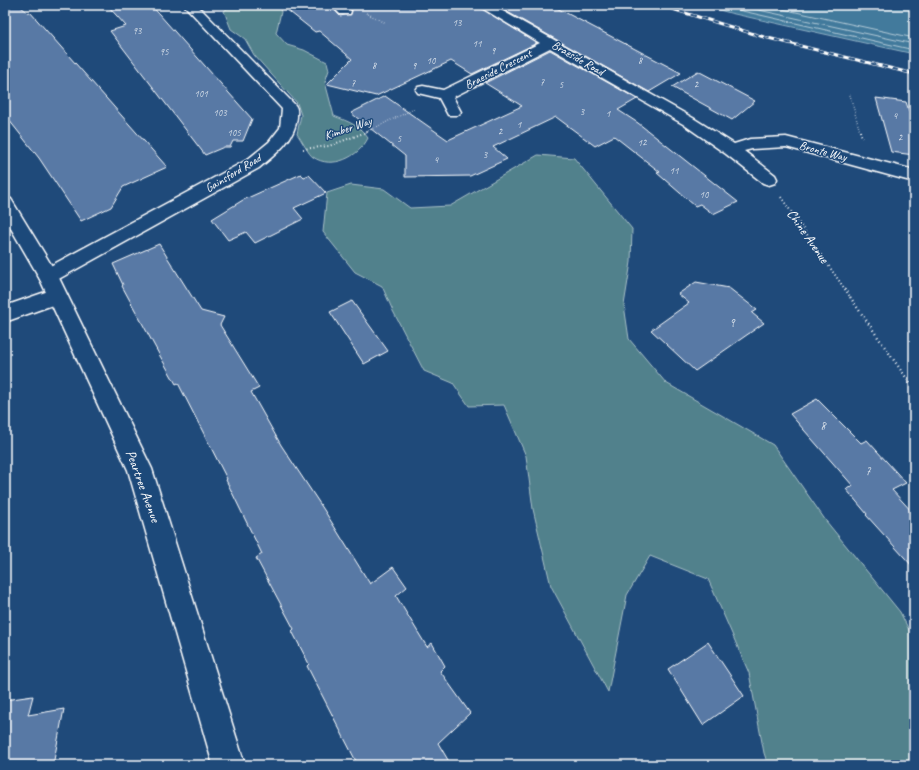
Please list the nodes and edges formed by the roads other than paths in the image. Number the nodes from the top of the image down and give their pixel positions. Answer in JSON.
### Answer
{"nodes":[{"id":1,"x":190,"y":5,"type":"edge"},
{"id":2,"x":483,"y":5,"type":"edge"},
{"id":3,"x":550,"y":43,"type":"junction"},
{"id":4,"x":423,"y":90,"type":"dead end"},
{"id":5,"x":445,"y":95,"type":"junction"},
{"id":6,"x":452,"y":112,"type":"dead end"},
{"id":7,"x":732,"y":150,"type":"junction"},
{"id":8,"x":914,"y":176,"type":"edge"},
{"id":9,"x":769,"y":179,"type":"road end"},
{"id":10,"x":5,"y":203,"type":"edge"},
{"id":11,"x":52,"y":286,"type":"junction"},
{"id":12,"x":5,"y":314,"type":"edge"},
{"id":13,"x":229,"y":765,"type":"edge"}],
"edges":[{"from":1,"to":11,"type":"street","name":"Gainsford Road"},
{"from":2,"to":3,"type":"street","name":"Braeside Road"},
{"from":3,"to":5,"type":"street","name":"Braeside Crescent"},
{"from":3,"to":7,"type":"street","name":"Braeside Road"},
{"from":4,"to":5,"type":"street"},
{"from":5,"to":6,"type":"street"},
{"from":7,"to":8,"type":"street","name":"Bronte Way"},
{"from":7,"to":9,"type":"street"},
{"from":10,"to":11,"type":"street","name":"Peartree Avenue"},
{"from":11,"to":12,"type":"street","name":"Gainsford Road"},
{"from":11,"to":13,"type":"street","name":"Peartree Avenue"}]}
